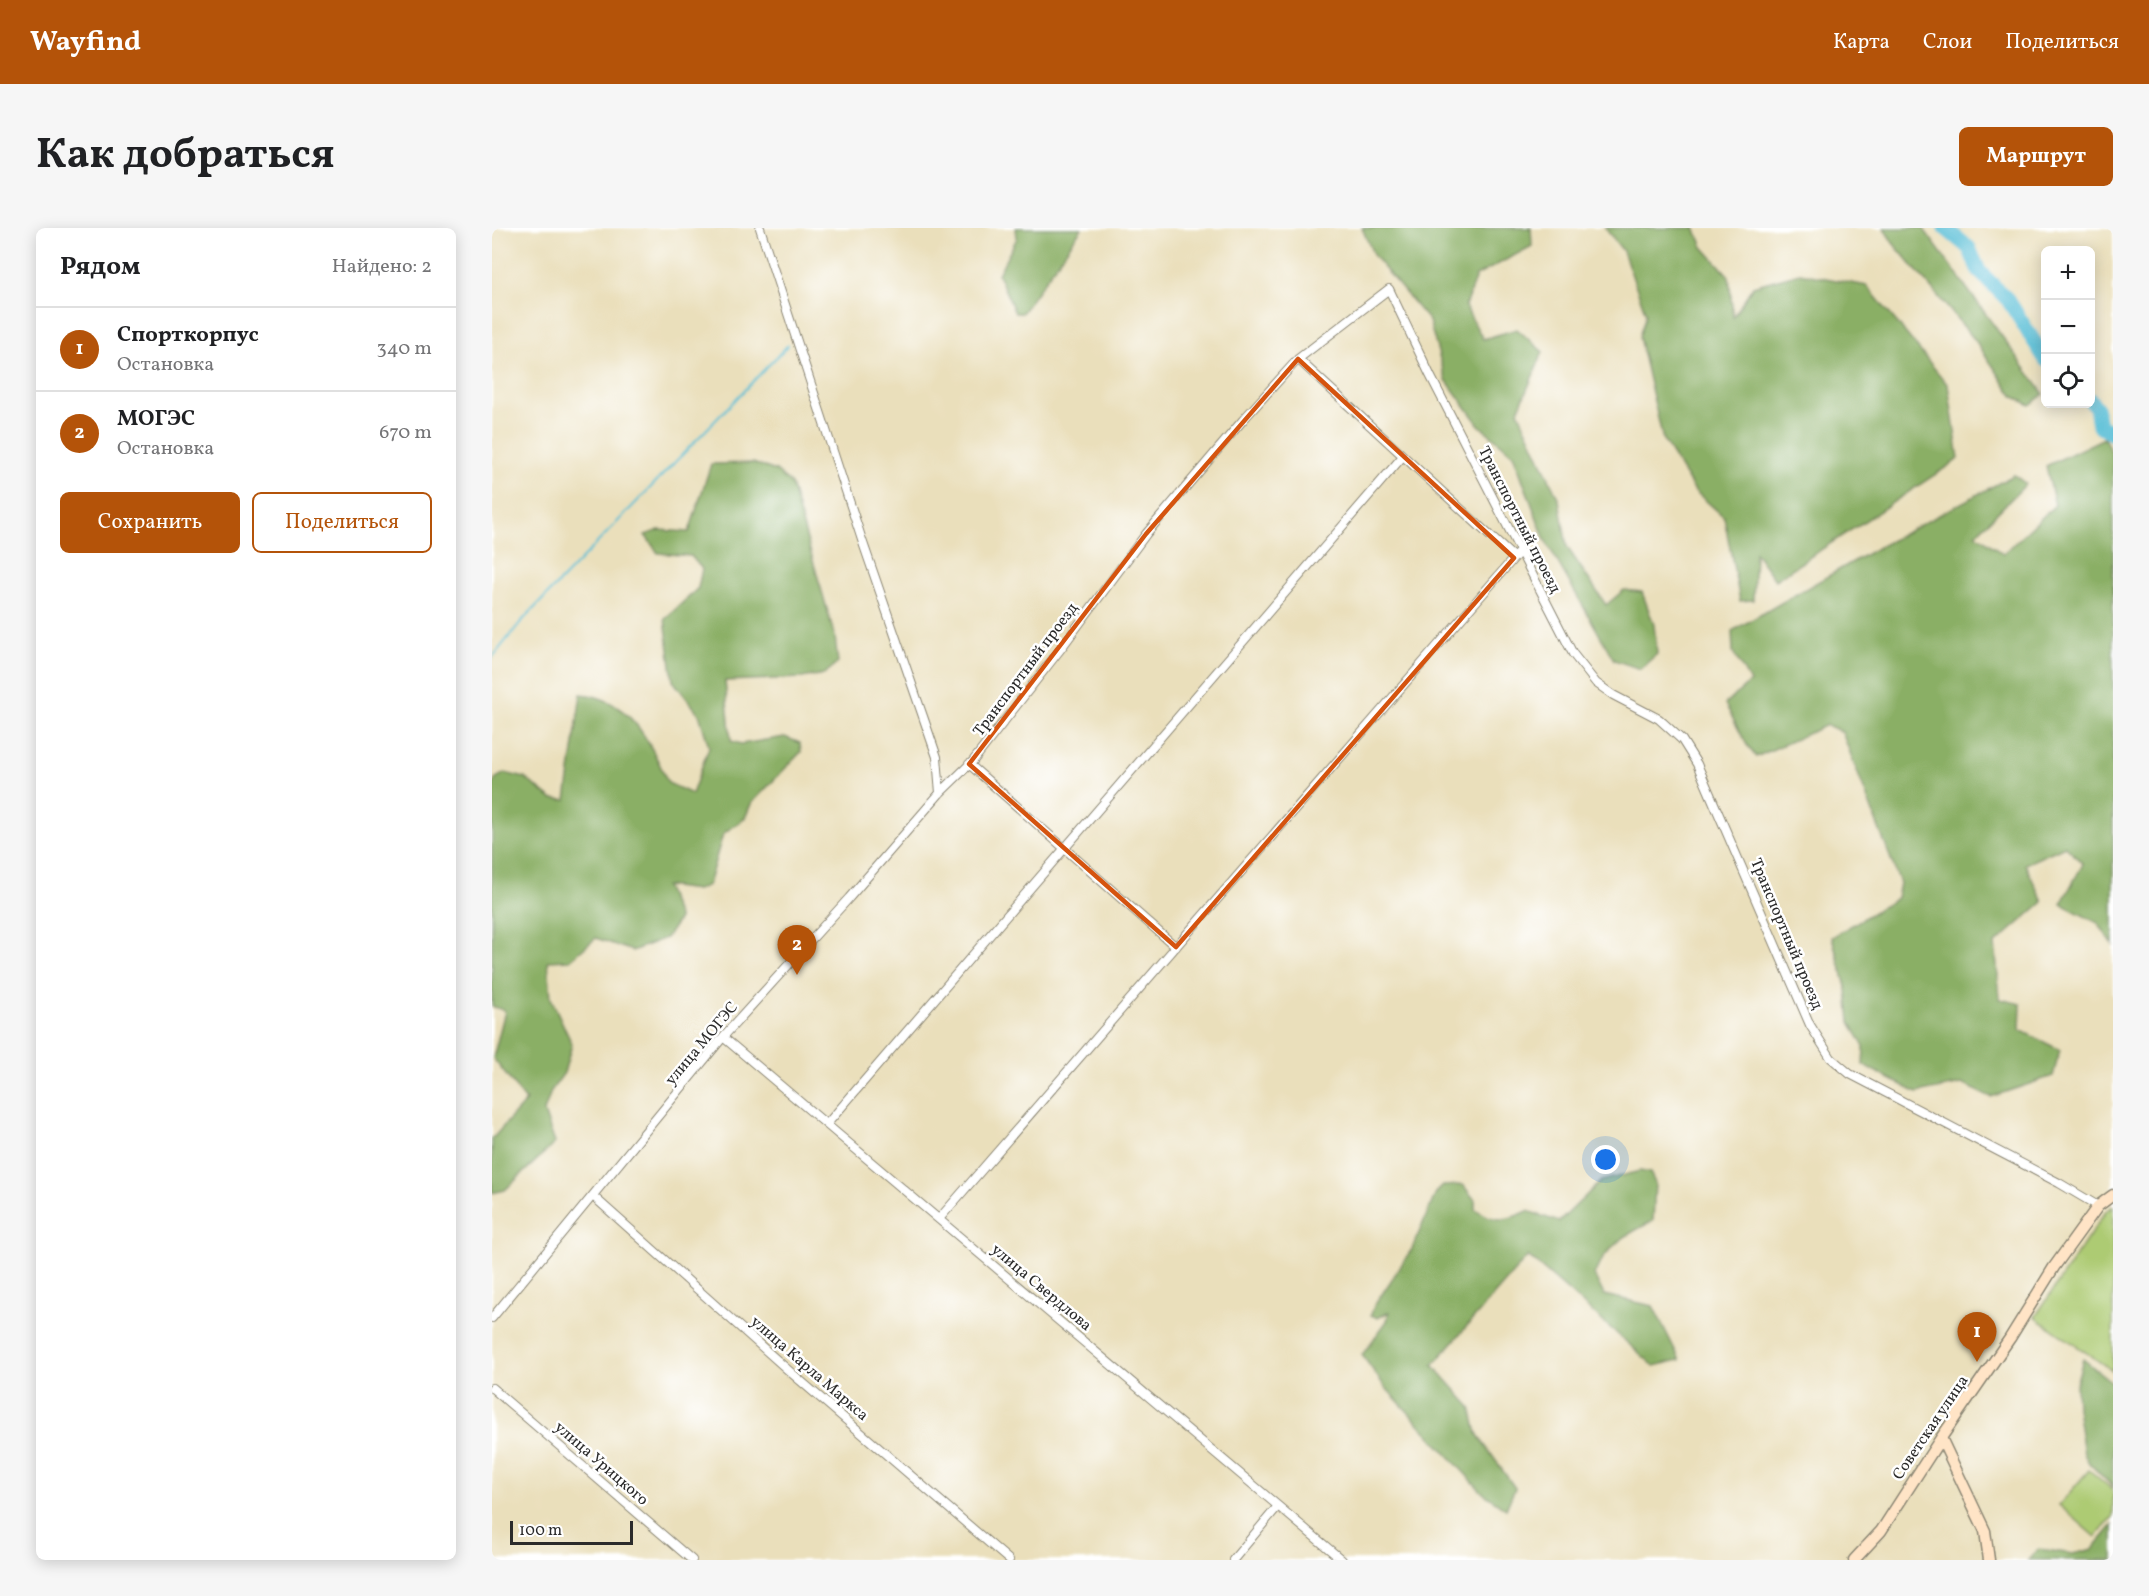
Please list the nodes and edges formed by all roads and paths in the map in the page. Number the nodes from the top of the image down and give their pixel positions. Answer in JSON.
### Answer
{"nodes":[{"id":1,"x":760,"y":228,"type":"edge"},
{"id":2,"x":1298,"y":359,"type":"junction"},
{"id":3,"x":1403,"y":456,"type":"junction"},
{"id":4,"x":1517,"y":554,"type":"junction"},
{"id":5,"x":969,"y":765,"type":"junction"},
{"id":6,"x":940,"y":793,"type":"junction"},
{"id":7,"x":1064,"y":850,"type":"junction"},
{"id":8,"x":1176,"y":947,"type":"junction"},
{"id":9,"x":723,"y":1037,"type":"junction"},
{"id":10,"x":827,"y":1124,"type":"junction"},
{"id":11,"x":2113,"y":1195,"type":"edge"},
{"id":12,"x":594,"y":1197,"type":"junction"},
{"id":13,"x":2098,"y":1206,"type":"junction"},
{"id":14,"x":939,"y":1219,"type":"junction"},
{"id":15,"x":492,"y":1318,"type":"edge"},
{"id":16,"x":492,"y":1388,"type":"edge"},
{"id":17,"x":1941,"y":1438,"type":"junction"},
{"id":18,"x":1278,"y":1506,"type":"junction"},
{"id":19,"x":692,"y":1560,"type":"edge"},
{"id":20,"x":1009,"y":1560,"type":"edge"},
{"id":21,"x":1233,"y":1560,"type":"edge"},
{"id":22,"x":1342,"y":1560,"type":"edge"},
{"id":23,"x":1854,"y":1560,"type":"edge"},
{"id":24,"x":1989,"y":1560,"type":"edge"}],
"edges":[{"from":1,"to":6,"type":"street"},
{"from":2,"to":3,"type":"street"},
{"from":2,"to":4,"type":"street","name":"Транспортный проезд"},
{"from":2,"to":5,"type":"street","name":"Транспортный проезд"},
{"from":3,"to":4,"type":"street"},
{"from":3,"to":7,"type":"street"},
{"from":4,"to":8,"type":"street"},
{"from":4,"to":13,"type":"street","name":"Транспортный проезд"},
{"from":5,"to":6,"type":"street","name":"Транспортный проезд"},
{"from":5,"to":7,"type":"street"},
{"from":6,"to":9,"type":"street","name":"улица МОГЭС"},
{"from":7,"to":8,"type":"street"},
{"from":7,"to":10,"type":"street"},
{"from":8,"to":14,"type":"street"},
{"from":9,"to":10,"type":"street","name":"улица Свердлова"},
{"from":9,"to":12,"type":"street","name":"улица МОГЭС"},
{"from":10,"to":14,"type":"street","name":"улица Свердлова"},
{"from":11,"to":13,"type":"street","name":"Советская улица"},
{"from":12,"to":15,"type":"street","name":"улица МОГЭС"},
{"from":12,"to":20,"type":"street","name":"улица Карла Маркса"},
{"from":13,"to":17,"type":"street","name":"Советская улица"},
{"from":14,"to":18,"type":"street","name":"улица Свердлова"},
{"from":16,"to":19,"type":"street","name":"улица Урицкого"},
{"from":17,"to":23,"type":"street","name":"Советская улица"},
{"from":17,"to":24,"type":"street"},
{"from":18,"to":21,"type":"street"},
{"from":18,"to":22,"type":"street","name":"улица Свердлова"}]}
